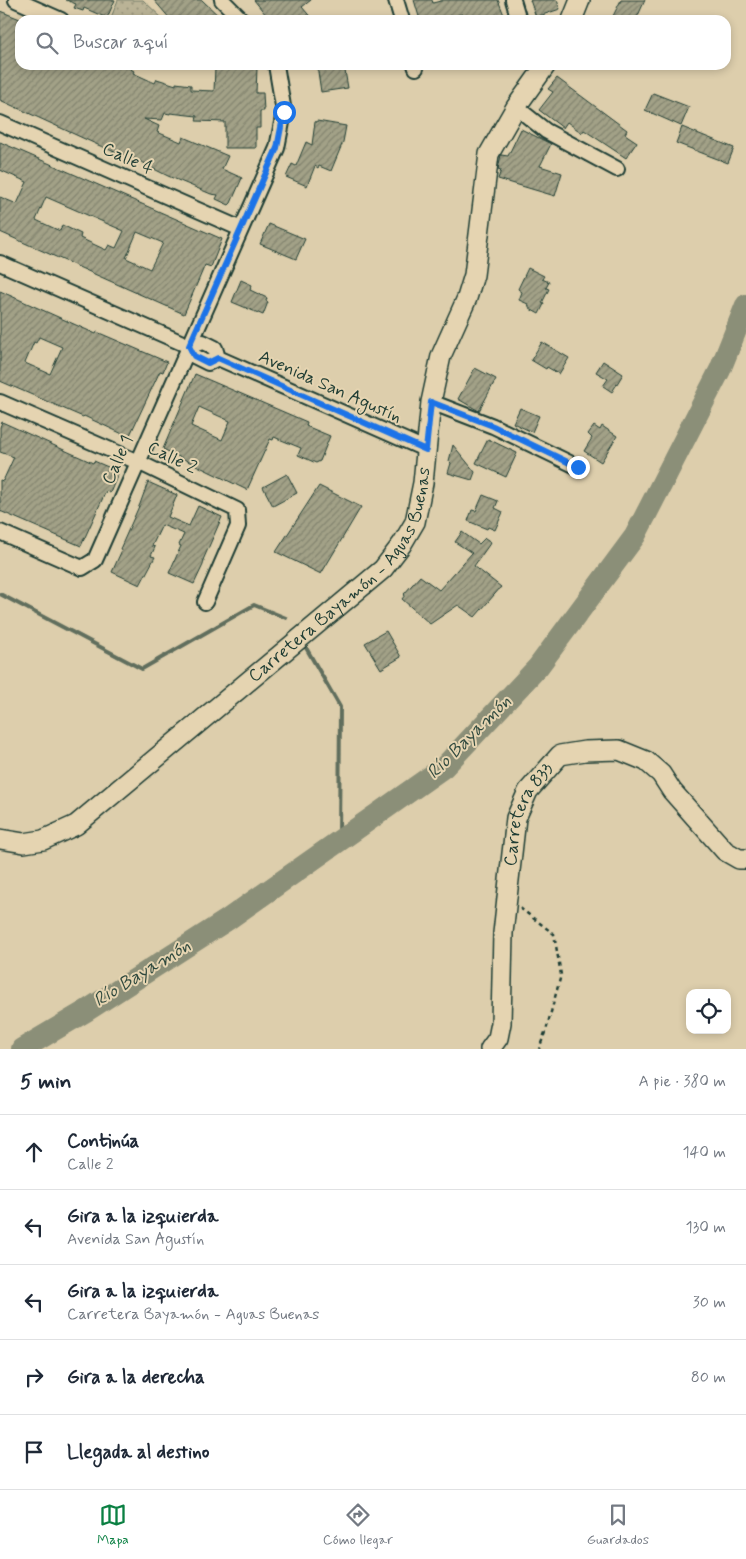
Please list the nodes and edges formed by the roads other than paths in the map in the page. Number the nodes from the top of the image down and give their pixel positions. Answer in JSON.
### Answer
{"nodes":[{"id":1,"x":16,"y":0,"type":"edge"},
{"id":2,"x":222,"y":0,"type":"edge"},
{"id":3,"x":396,"y":0,"type":"edge"},
{"id":4,"x":513,"y":0,"type":"edge"},
{"id":5,"x":580,"y":0,"type":"edge"},
{"id":6,"x":50,"y":15,"type":"edge"},
{"id":7,"x":237,"y":15,"type":"edge"},
{"id":8,"x":400,"y":15,"type":"edge"},
{"id":9,"x":518,"y":15,"type":"edge"},
{"id":10,"x":574,"y":15,"type":"edge"},
{"id":11,"x":277,"y":70,"type":"edge"},
{"id":12,"x":542,"y":70,"type":"edge"},
{"id":13,"x":516,"y":107,"type":"junction"},
{"id":14,"x":0,"y":123,"type":"edge"},
{"id":15,"x":617,"y":169,"type":"dead end"},
{"id":16,"x":241,"y":229,"type":"junction"},
{"id":17,"x":0,"y":263,"type":"edge"},
{"id":18,"x":189,"y":346,"type":"junction"},
{"id":19,"x":0,"y":402,"type":"edge"},
{"id":20,"x":431,"y":402,"type":"junction"},
{"id":21,"x":426,"y":450,"type":"junction"},
{"id":22,"x":138,"y":462,"type":"junction"},
{"id":23,"x":578,"y":467,"type":"dead end"},
{"id":24,"x":0,"y":532,"type":"edge"},
{"id":25,"x":205,"y":602,"type":"dead end"},
{"id":26,"x":0,"y":839,"type":"edge"},
{"id":27,"x":746,"y":859,"type":"edge"},
{"id":28,"x":490,"y":1049,"type":"edge"}],
"edges":[{"from":1,"to":6,"type":"street"},
{"from":2,"to":7,"type":"street"},
{"from":3,"to":8,"type":"street"},
{"from":4,"to":9,"type":"street"},
{"from":5,"to":10,"type":"street"},
{"from":11,"to":16,"type":"street"},
{"from":12,"to":13,"type":"street","name":"Carretera Bayamón - Aguas Buenas"},
{"from":13,"to":15,"type":"street"},
{"from":13,"to":20,"type":"street","name":"Carretera Bayamón - Aguas Buenas"},
{"from":14,"to":16,"type":"street","name":"Calle 4"},
{"from":16,"to":18,"type":"street"},
{"from":17,"to":18,"type":"street","name":"Avenida San Agustín"},
{"from":18,"to":21,"type":"street","name":"Avenida San Agustín"},
{"from":18,"to":22,"type":"street","name":"Calle 1"},
{"from":19,"to":22,"type":"street","name":"Calle 2"},
{"from":20,"to":21,"type":"street","name":"Carretera Bayamón - Aguas Buenas"},
{"from":20,"to":23,"type":"street"},
{"from":21,"to":26,"type":"street","name":"Carretera Bayamón - Aguas Buenas"},
{"from":22,"to":24,"type":"street","name":"Calle 1"},
{"from":22,"to":25,"type":"street","name":"Calle 2"},
{"from":27,"to":28,"type":"street","name":"Carretera 833"}]}
